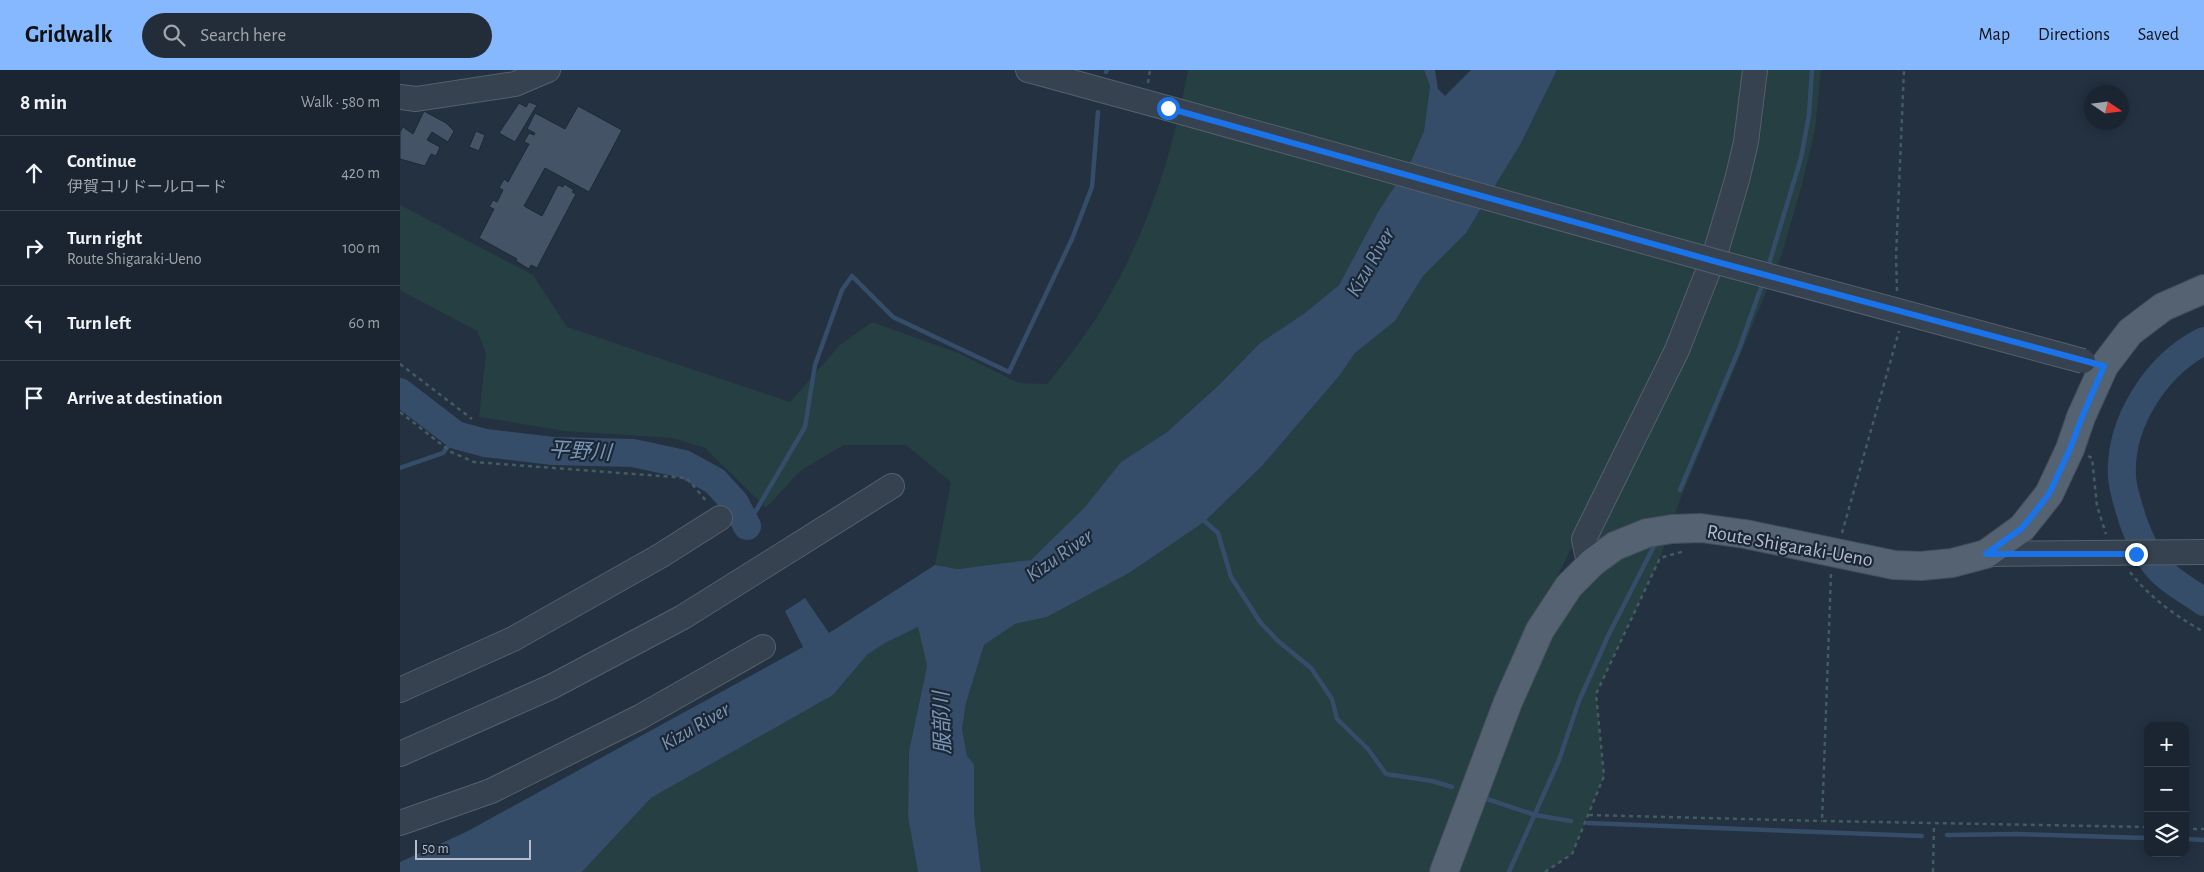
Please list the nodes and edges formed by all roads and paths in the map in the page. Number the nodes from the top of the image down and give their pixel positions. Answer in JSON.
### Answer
{"nodes":[{"id":1,"x":548,"y":70,"type":"edge"},
{"id":2,"x":1028,"y":70,"type":"edge"},
{"id":3,"x":1755,"y":70,"type":"edge"},
{"id":4,"x":1904,"y":70,"type":"edge"},
{"id":5,"x":400,"y":96,"type":"edge"},
{"id":6,"x":2204,"y":289,"type":"edge"},
{"id":7,"x":1897,"y":295,"type":"dead end"},
{"id":8,"x":1898,"y":325,"type":"dead end"},
{"id":9,"x":400,"y":364,"type":"edge"},
{"id":10,"x":2094,"y":364,"type":"junction"},
{"id":11,"x":400,"y":412,"type":"edge"},
{"id":12,"x":472,"y":419,"type":"dead end"},
{"id":13,"x":892,"y":486,"type":"dead end"},
{"id":14,"x":720,"y":518,"type":"joint"},
{"id":15,"x":1688,"y":550,"type":"dead end"},
{"id":16,"x":2204,"y":552,"type":"edge"},
{"id":17,"x":1836,"y":553,"type":"junction"},
{"id":18,"x":1986,"y":554,"type":"junction"},
{"id":19,"x":1593,"y":562,"type":"junction"},
{"id":20,"x":763,"y":646,"type":"dead end"},
{"id":21,"x":400,"y":690,"type":"edge"},
{"id":22,"x":400,"y":754,"type":"edge"},
{"id":23,"x":1588,"y":815,"type":"junction"},
{"id":24,"x":1822,"y":821,"type":"junction"},
{"id":25,"x":400,"y":823,"type":"edge"},
{"id":26,"x":1934,"y":825,"type":"junction"},
{"id":27,"x":2144,"y":828,"type":"edge"},
{"id":28,"x":2189,"y":828,"type":"edge"},
{"id":29,"x":2204,"y":829,"type":"edge"},
{"id":30,"x":1444,"y":872,"type":"edge"},
{"id":31,"x":1545,"y":872,"type":"edge"},
{"id":32,"x":1932,"y":872,"type":"edge"}],
"edges":[{"from":1,"to":5,"type":"street"},
{"from":2,"to":10,"type":"street","bridge":true},
{"from":3,"to":19,"type":"street"},
{"from":4,"to":7,"type":"path"},
{"from":6,"to":10,"type":"main road","name":"Route Shigaraki-Ueno"},
{"from":8,"to":17,"type":"path"},
{"from":9,"to":12,"type":"path"},
{"from":10,"to":18,"type":"main road","name":"Route Shigaraki-Ueno"},
{"from":11,"to":14,"type":"path"},
{"from":13,"to":22,"type":"street"},
{"from":14,"to":21,"type":"street"},
{"from":15,"to":23,"type":"path"},
{"from":16,"to":18,"type":"street"},
{"from":17,"to":18,"type":"main road","name":"Route Shigaraki-Ueno"},
{"from":17,"to":19,"type":"main road","name":"Route Shigaraki-Ueno"},
{"from":17,"to":24,"type":"path"},
{"from":19,"to":30,"type":"main road","name":"Route Shigaraki-Ueno"},
{"from":20,"to":25,"type":"street"},
{"from":23,"to":24,"type":"path"},
{"from":23,"to":31,"type":"path"},
{"from":24,"to":26,"type":"path"},
{"from":26,"to":27,"type":"path"},
{"from":26,"to":32,"type":"path"},
{"from":28,"to":29,"type":"path"}]}
